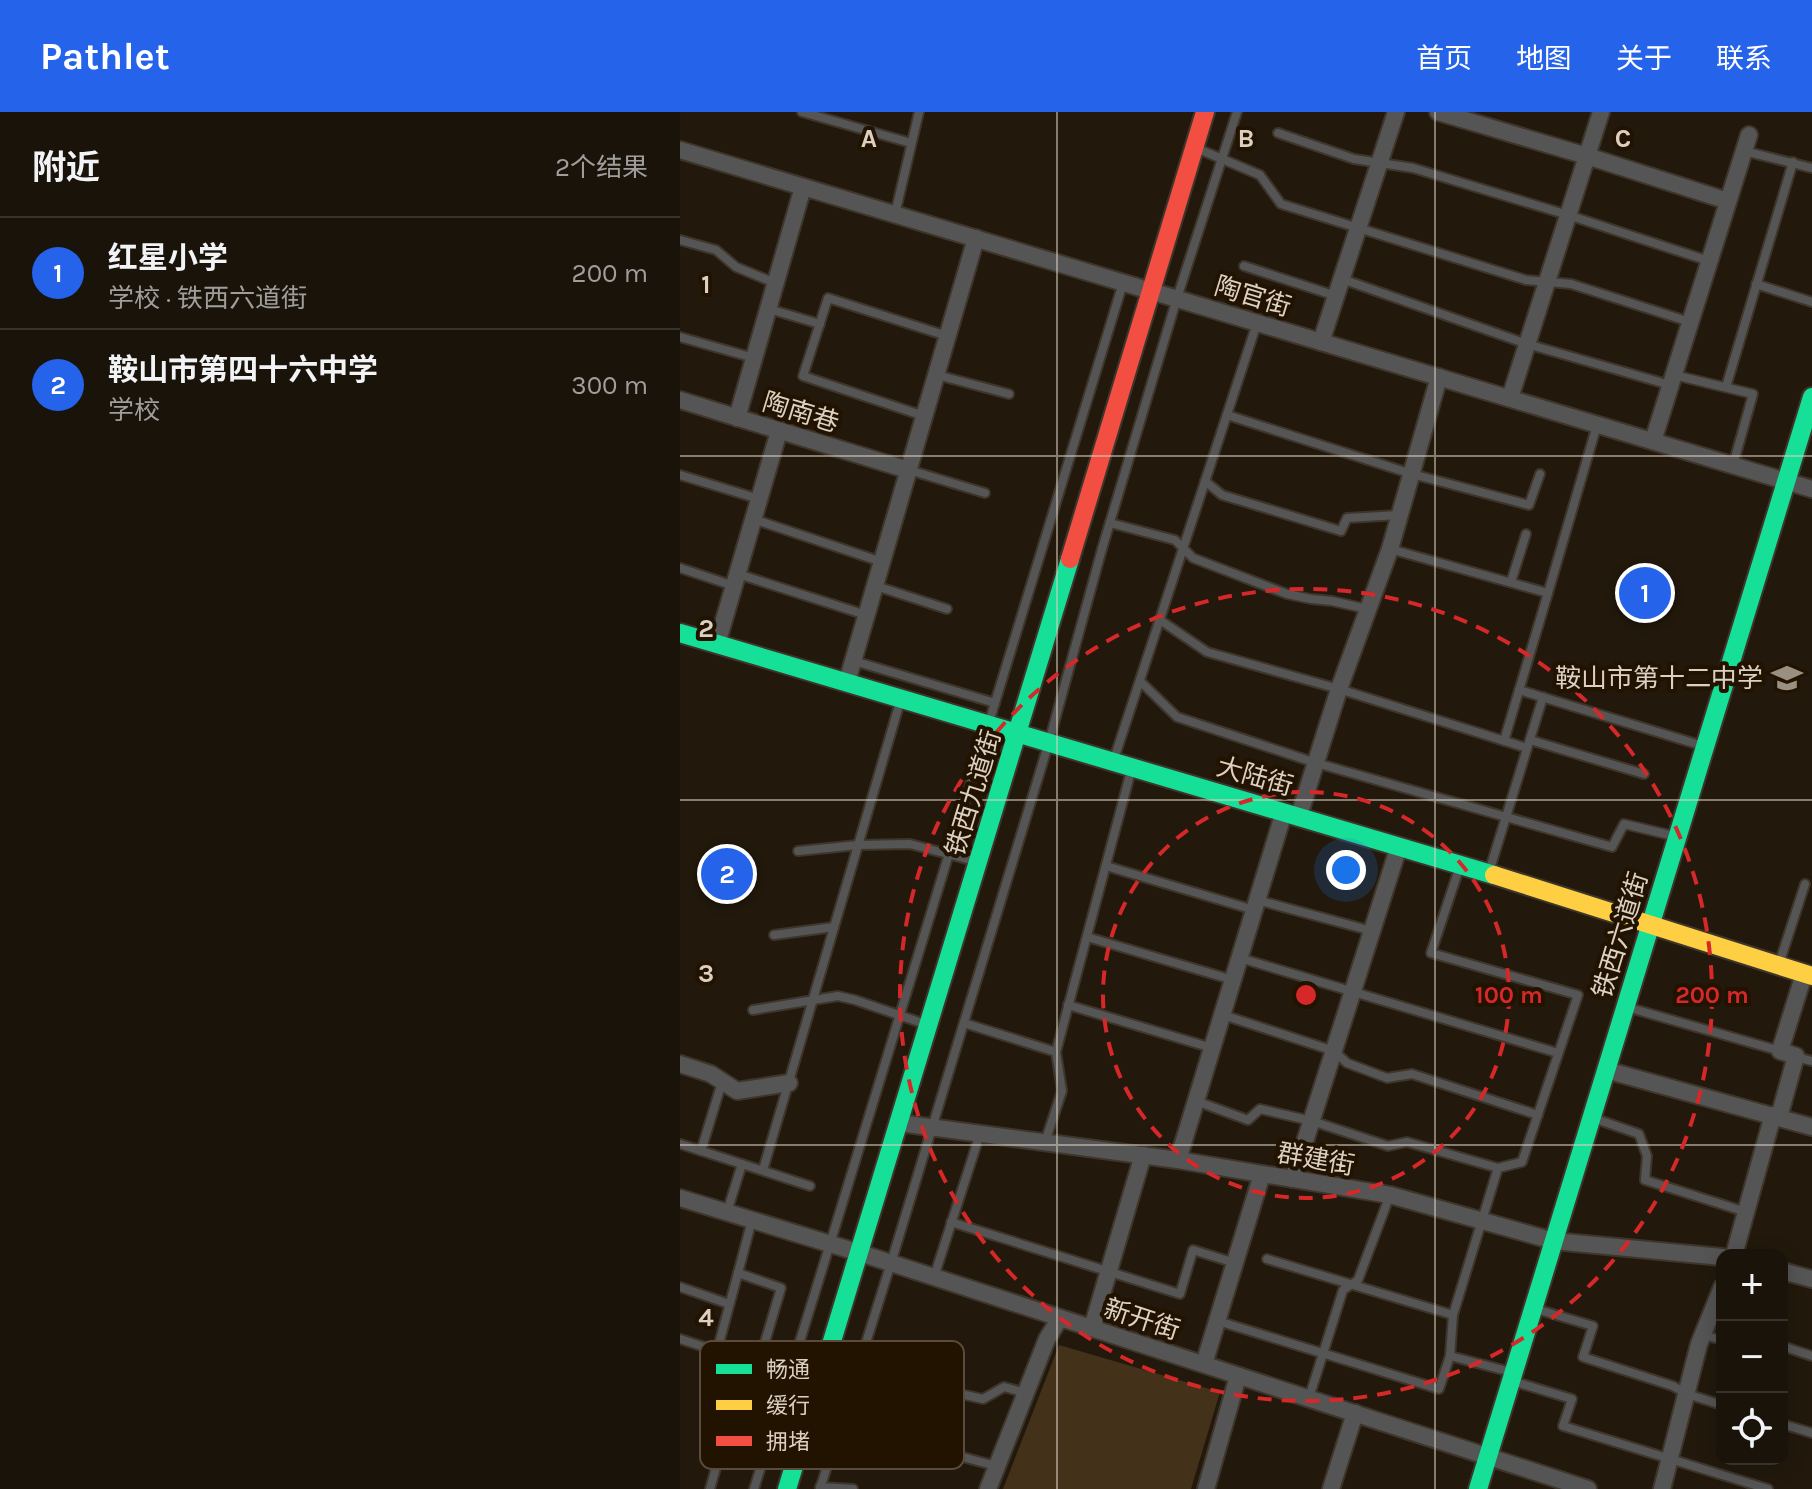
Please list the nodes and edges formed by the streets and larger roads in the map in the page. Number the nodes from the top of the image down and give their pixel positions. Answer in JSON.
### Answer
{"nodes":[{"id":1,"x":1205,"y":112,"type":"edge"},
{"id":2,"x":1396,"y":112,"type":"edge"},
{"id":3,"x":1438,"y":112,"type":"edge"},
{"id":4,"x":1601,"y":112,"type":"edge"},
{"id":5,"x":1747,"y":143,"type":"road end"},
{"id":6,"x":680,"y":150,"type":"edge"},
{"id":7,"x":1587,"y":156,"type":"junction"},
{"id":8,"x":803,"y":187,"type":"junction"},
{"id":9,"x":1728,"y":201,"type":"junction"},
{"id":10,"x":976,"y":238,"type":"junction"},
{"id":11,"x":1152,"y":291,"type":"junction"},
{"id":12,"x":1321,"y":342,"type":"junction"},
{"id":13,"x":1439,"y":377,"type":"junction"},
{"id":14,"x":1812,"y":397,"type":"edge"},
{"id":15,"x":1510,"y":398,"type":"junction"},
{"id":16,"x":680,"y":400,"type":"edge"},
{"id":17,"x":737,"y":418,"type":"junction"},
{"id":18,"x":779,"y":431,"type":"junction"},
{"id":19,"x":1653,"y":441,"type":"junction"},
{"id":20,"x":908,"y":470,"type":"junction"},
{"id":21,"x":1787,"y":481,"type":"junction"},
{"id":22,"x":1812,"y":489,"type":"edge"},
{"id":23,"x":680,"y":633,"type":"edge"},
{"id":24,"x":717,"y":644,"type":"junction"},
{"id":25,"x":847,"y":682,"type":"junction"},
{"id":26,"x":1018,"y":733,"type":"junction"},
{"id":27,"x":1292,"y":814,"type":"junction"},
{"id":28,"x":1399,"y":846,"type":"junction"},
{"id":29,"x":1650,"y":926,"type":"junction"},
{"id":30,"x":1808,"y":975,"type":"edge"},
{"id":31,"x":1796,"y":1056,"type":"edge"},
{"id":32,"x":680,"y":1064,"type":"edge"},
{"id":33,"x":1606,"y":1070,"type":"junction"},
{"id":34,"x":789,"y":1083,"type":"road end"},
{"id":35,"x":1776,"y":1116,"type":"junction"},
{"id":36,"x":899,"y":1123,"type":"junction"},
{"id":37,"x":1812,"y":1127,"type":"edge"},
{"id":38,"x":1143,"y":1155,"type":"junction"},
{"id":39,"x":1178,"y":1160,"type":"junction"},
{"id":40,"x":1262,"y":1174,"type":"junction"},
{"id":41,"x":1293,"y":1179,"type":"junction"},
{"id":42,"x":680,"y":1198,"type":"edge"},
{"id":43,"x":1554,"y":1241,"type":"junction"},
{"id":44,"x":1736,"y":1249,"type":"edge"},
{"id":45,"x":860,"y":1253,"type":"junction"},
{"id":46,"x":1716,"y":1256,"type":"edge"},
{"id":47,"x":1788,"y":1273,"type":"edge"},
{"id":48,"x":1812,"y":1279,"type":"edge"},
{"id":49,"x":1716,"y":1302,"type":"edge"},
{"id":50,"x":1060,"y":1318,"type":"junction"},
{"id":51,"x":1092,"y":1328,"type":"junction"},
{"id":52,"x":833,"y":1341,"type":"edge"},
{"id":53,"x":1204,"y":1364,"type":"junction"},
{"id":54,"x":1238,"y":1376,"type":"junction"},
{"id":55,"x":1355,"y":1413,"type":"junction"},
{"id":56,"x":1488,"y":1457,"type":"junction"},
{"id":57,"x":793,"y":1469,"type":"edge"},
{"id":58,"x":787,"y":1489,"type":"edge"},
{"id":59,"x":988,"y":1489,"type":"edge"},
{"id":60,"x":1206,"y":1489,"type":"edge"},
{"id":61,"x":1331,"y":1489,"type":"edge"},
{"id":62,"x":1478,"y":1489,"type":"edge"},
{"id":63,"x":1588,"y":1489,"type":"edge"},
{"id":64,"x":1662,"y":1489,"type":"edge"}],
"edges":[{"from":1,"to":11,"type":"main road","name":"铁西九道街"},
{"from":2,"to":12,"type":"street"},
{"from":3,"to":7,"type":"street"},
{"from":4,"to":7,"type":"street"},
{"from":5,"to":9,"type":"street"},
{"from":6,"to":8,"type":"street","name":"陶官街"},
{"from":7,"to":9,"type":"street"},
{"from":7,"to":15,"type":"street"},
{"from":8,"to":10,"type":"street","name":"陶官街"},
{"from":8,"to":17,"type":"street"},
{"from":9,"to":19,"type":"street"},
{"from":10,"to":11,"type":"street","name":"陶官街"},
{"from":10,"to":20,"type":"street"},
{"from":11,"to":12,"type":"street","name":"陶官街"},
{"from":11,"to":26,"type":"main road","name":"铁西九道街"},
{"from":12,"to":13,"type":"street","name":"陶官街"},
{"from":13,"to":15,"type":"street","name":"陶官街"},
{"from":13,"to":27,"type":"street"},
{"from":14,"to":21,"type":"main road","name":"铁西六道街"},
{"from":15,"to":19,"type":"street","name":"陶官街"},
{"from":16,"to":17,"type":"street","name":"陶南巷"},
{"from":17,"to":18,"type":"street","name":"陶南巷"},
{"from":18,"to":20,"type":"street","name":"陶南巷"},
{"from":18,"to":24,"type":"street"},
{"from":19,"to":21,"type":"street","name":"陶官街"},
{"from":20,"to":25,"type":"street"},
{"from":21,"to":22,"type":"street","name":"陶官街"},
{"from":21,"to":29,"type":"main road","name":"铁西六道街"},
{"from":23,"to":24,"type":"main road","name":"大陆街"},
{"from":24,"to":25,"type":"main road","name":"大陆街"},
{"from":25,"to":26,"type":"main road","name":"大陆街"},
{"from":26,"to":27,"type":"main road","name":"大陆街"},
{"from":26,"to":36,"type":"main road","name":"铁西九道街"},
{"from":27,"to":28,"type":"main road","name":"大陆街"},
{"from":27,"to":39,"type":"street"},
{"from":28,"to":29,"type":"main road","name":"大陆街"},
{"from":28,"to":41,"type":"street"},
{"from":29,"to":30,"type":"main road","name":"大陆街"},
{"from":29,"to":33,"type":"main road","name":"铁西六道街"},
{"from":30,"to":31,"type":"street"},
{"from":31,"to":35,"type":"street"},
{"from":32,"to":34,"type":"street"},
{"from":33,"to":35,"type":"street"},
{"from":33,"to":43,"type":"main road","name":"铁西六道街"},
{"from":35,"to":37,"type":"street"},
{"from":35,"to":44,"type":"street"},
{"from":36,"to":38,"type":"street","name":"群建街"},
{"from":36,"to":45,"type":"main road","name":"铁西九道街"},
{"from":38,"to":39,"type":"street","name":"群建街"},
{"from":38,"to":51,"type":"street"},
{"from":39,"to":40,"type":"street","name":"群建街"},
{"from":40,"to":41,"type":"street","name":"群建街"},
{"from":40,"to":53,"type":"street"},
{"from":41,"to":43,"type":"street","name":"群建街"},
{"from":42,"to":45,"type":"street","name":"新开街"},
{"from":43,"to":46,"type":"street","name":"群建街"},
{"from":43,"to":56,"type":"main road","name":"铁西六道街"},
{"from":45,"to":50,"type":"street","name":"新开街"},
{"from":45,"to":52,"type":"main road","name":"铁西九道街"},
{"from":47,"to":48,"type":"street"},
{"from":49,"to":64,"type":"street"},
{"from":50,"to":51,"type":"street","name":"新开街"},
{"from":50,"to":59,"type":"street"},
{"from":51,"to":53,"type":"street","name":"新开街"},
{"from":53,"to":54,"type":"street","name":"新开街"},
{"from":54,"to":55,"type":"street","name":"新开街"},
{"from":54,"to":60,"type":"street"},
{"from":55,"to":56,"type":"street","name":"新开街"},
{"from":55,"to":61,"type":"street"},
{"from":56,"to":62,"type":"main road","name":"铁西六道街"},
{"from":56,"to":63,"type":"street","name":"新开街"},
{"from":57,"to":58,"type":"main road","name":"铁西九道街"}]}
